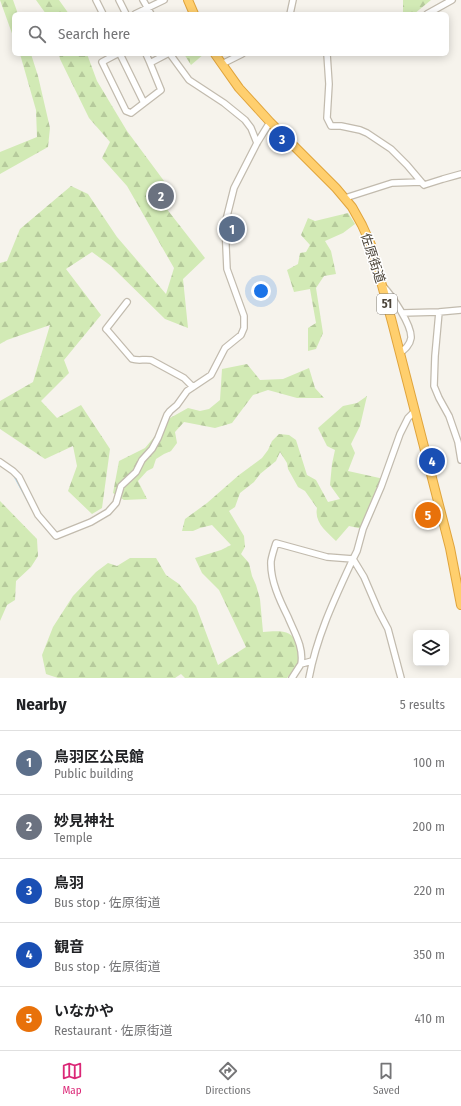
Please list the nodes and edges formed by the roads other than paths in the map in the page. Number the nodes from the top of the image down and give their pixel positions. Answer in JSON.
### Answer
{"nodes":[{"id":1,"x":96,"y":0,"type":"edge"},
{"id":2,"x":119,"y":0,"type":"edge"},
{"id":3,"x":143,"y":0,"type":"edge"},
{"id":4,"x":164,"y":0,"type":"edge"},
{"id":5,"x":188,"y":0,"type":"edge"},
{"id":6,"x":293,"y":0,"type":"edge"},
{"id":7,"x":452,"y":0,"type":"edge"},
{"id":8,"x":148,"y":8,"type":"junction"},
{"id":9,"x":101,"y":12,"type":"edge"},
{"id":10,"x":125,"y":12,"type":"edge"},
{"id":11,"x":139,"y":12,"type":"edge"},
{"id":12,"x":150,"y":12,"type":"edge"},
{"id":13,"x":193,"y":12,"type":"edge"},
{"id":14,"x":290,"y":12,"type":"edge"},
{"id":15,"x":431,"y":12,"type":"edge"},
{"id":16,"x":115,"y":56,"type":"edge"},
{"id":17,"x":120,"y":56,"type":"edge"},
{"id":18,"x":147,"y":56,"type":"edge"},
{"id":19,"x":165,"y":56,"type":"edge"},
{"id":20,"x":171,"y":56,"type":"edge"},
{"id":21,"x":217,"y":56,"type":"edge"},
{"id":22,"x":238,"y":56,"type":"edge"},
{"id":23,"x":327,"y":56,"type":"edge"},
{"id":24,"x":150,"y":63,"type":"junction"},
{"id":25,"x":222,"y":64,"type":"junction"},
{"id":26,"x":144,"y":103,"type":"junction"},
{"id":27,"x":270,"y":122,"type":"junction"},
{"id":28,"x":257,"y":143,"type":"junction"},
{"id":29,"x":461,"y":174,"type":"edge"},
{"id":30,"x":424,"y":185,"type":"junction"},
{"id":31,"x":345,"y":198,"type":"junction"},
{"id":32,"x":382,"y":284,"type":"junction"},
{"id":33,"x":127,"y":302,"type":"dead end"},
{"id":34,"x":461,"y":310,"type":"edge"},
{"id":35,"x":439,"y":312,"type":"junction"},
{"id":36,"x":402,"y":313,"type":"junction"},
{"id":37,"x":400,"y":353,"type":"junction"},
{"id":38,"x":193,"y":387,"type":"junction"},
{"id":39,"x":415,"y":411,"type":"junction"},
{"id":40,"x":461,"y":460,"type":"edge"},
{"id":41,"x":0,"y":462,"type":"edge"},
{"id":42,"x":352,"y":559,"type":"junction"},
{"id":43,"x":461,"y":605,"type":"edge"},
{"id":44,"x":312,"y":661,"type":"junction"},
{"id":45,"x":302,"y":664,"type":"junction"},
{"id":46,"x":292,"y":678,"type":"edge"},
{"id":47,"x":309,"y":678,"type":"edge"},
{"id":48,"x":401,"y":678,"type":"edge"}],
"edges":[{"from":1,"to":9,"type":"street"},
{"from":2,"to":10,"type":"street"},
{"from":3,"to":8,"type":"street"},
{"from":4,"to":8,"type":"street"},
{"from":5,"to":13,"type":"highway"},
{"from":6,"to":14,"type":"street"},
{"from":7,"to":15,"type":"street"},
{"from":8,"to":11,"type":"street"},
{"from":8,"to":12,"type":"street"},
{"from":16,"to":26,"type":"street"},
{"from":17,"to":26,"type":"street"},
{"from":18,"to":24,"type":"street"},
{"from":19,"to":24,"type":"street"},
{"from":20,"to":28,"type":"street"},
{"from":21,"to":25,"type":"highway","name":"佐原街道","number":"51"},
{"from":22,"to":25,"type":"street"},
{"from":23,"to":30,"type":"street"},
{"from":24,"to":26,"type":"street"},
{"from":25,"to":27,"type":"highway","name":"佐原街道","number":"51"},
{"from":27,"to":28,"type":"street"},
{"from":27,"to":31,"type":"highway","name":"佐原街道","number":"51"},
{"from":28,"to":38,"type":"street"},
{"from":29,"to":30,"type":"street"},
{"from":30,"to":31,"type":"street"},
{"from":31,"to":32,"type":"highway","name":"佐原街道","number":"51"},
{"from":32,"to":36,"type":"street"},
{"from":32,"to":37,"type":"highway","name":"佐原街道","number":"51"},
{"from":33,"to":38,"type":"street"},
{"from":34,"to":35,"type":"street"},
{"from":35,"to":36,"type":"street"},
{"from":35,"to":40,"type":"street"},
{"from":36,"to":37,"type":"street"},
{"from":37,"to":39,"type":"highway","name":"佐原街道","number":"51"},
{"from":38,"to":41,"type":"street"},
{"from":39,"to":42,"type":"street"},
{"from":39,"to":43,"type":"highway","name":"佐原街道","number":"51"},
{"from":42,"to":44,"type":"street"},
{"from":42,"to":45,"type":"street"},
{"from":42,"to":48,"type":"street"},
{"from":44,"to":45,"type":"street"},
{"from":44,"to":47,"type":"street"},
{"from":45,"to":46,"type":"street"}]}
